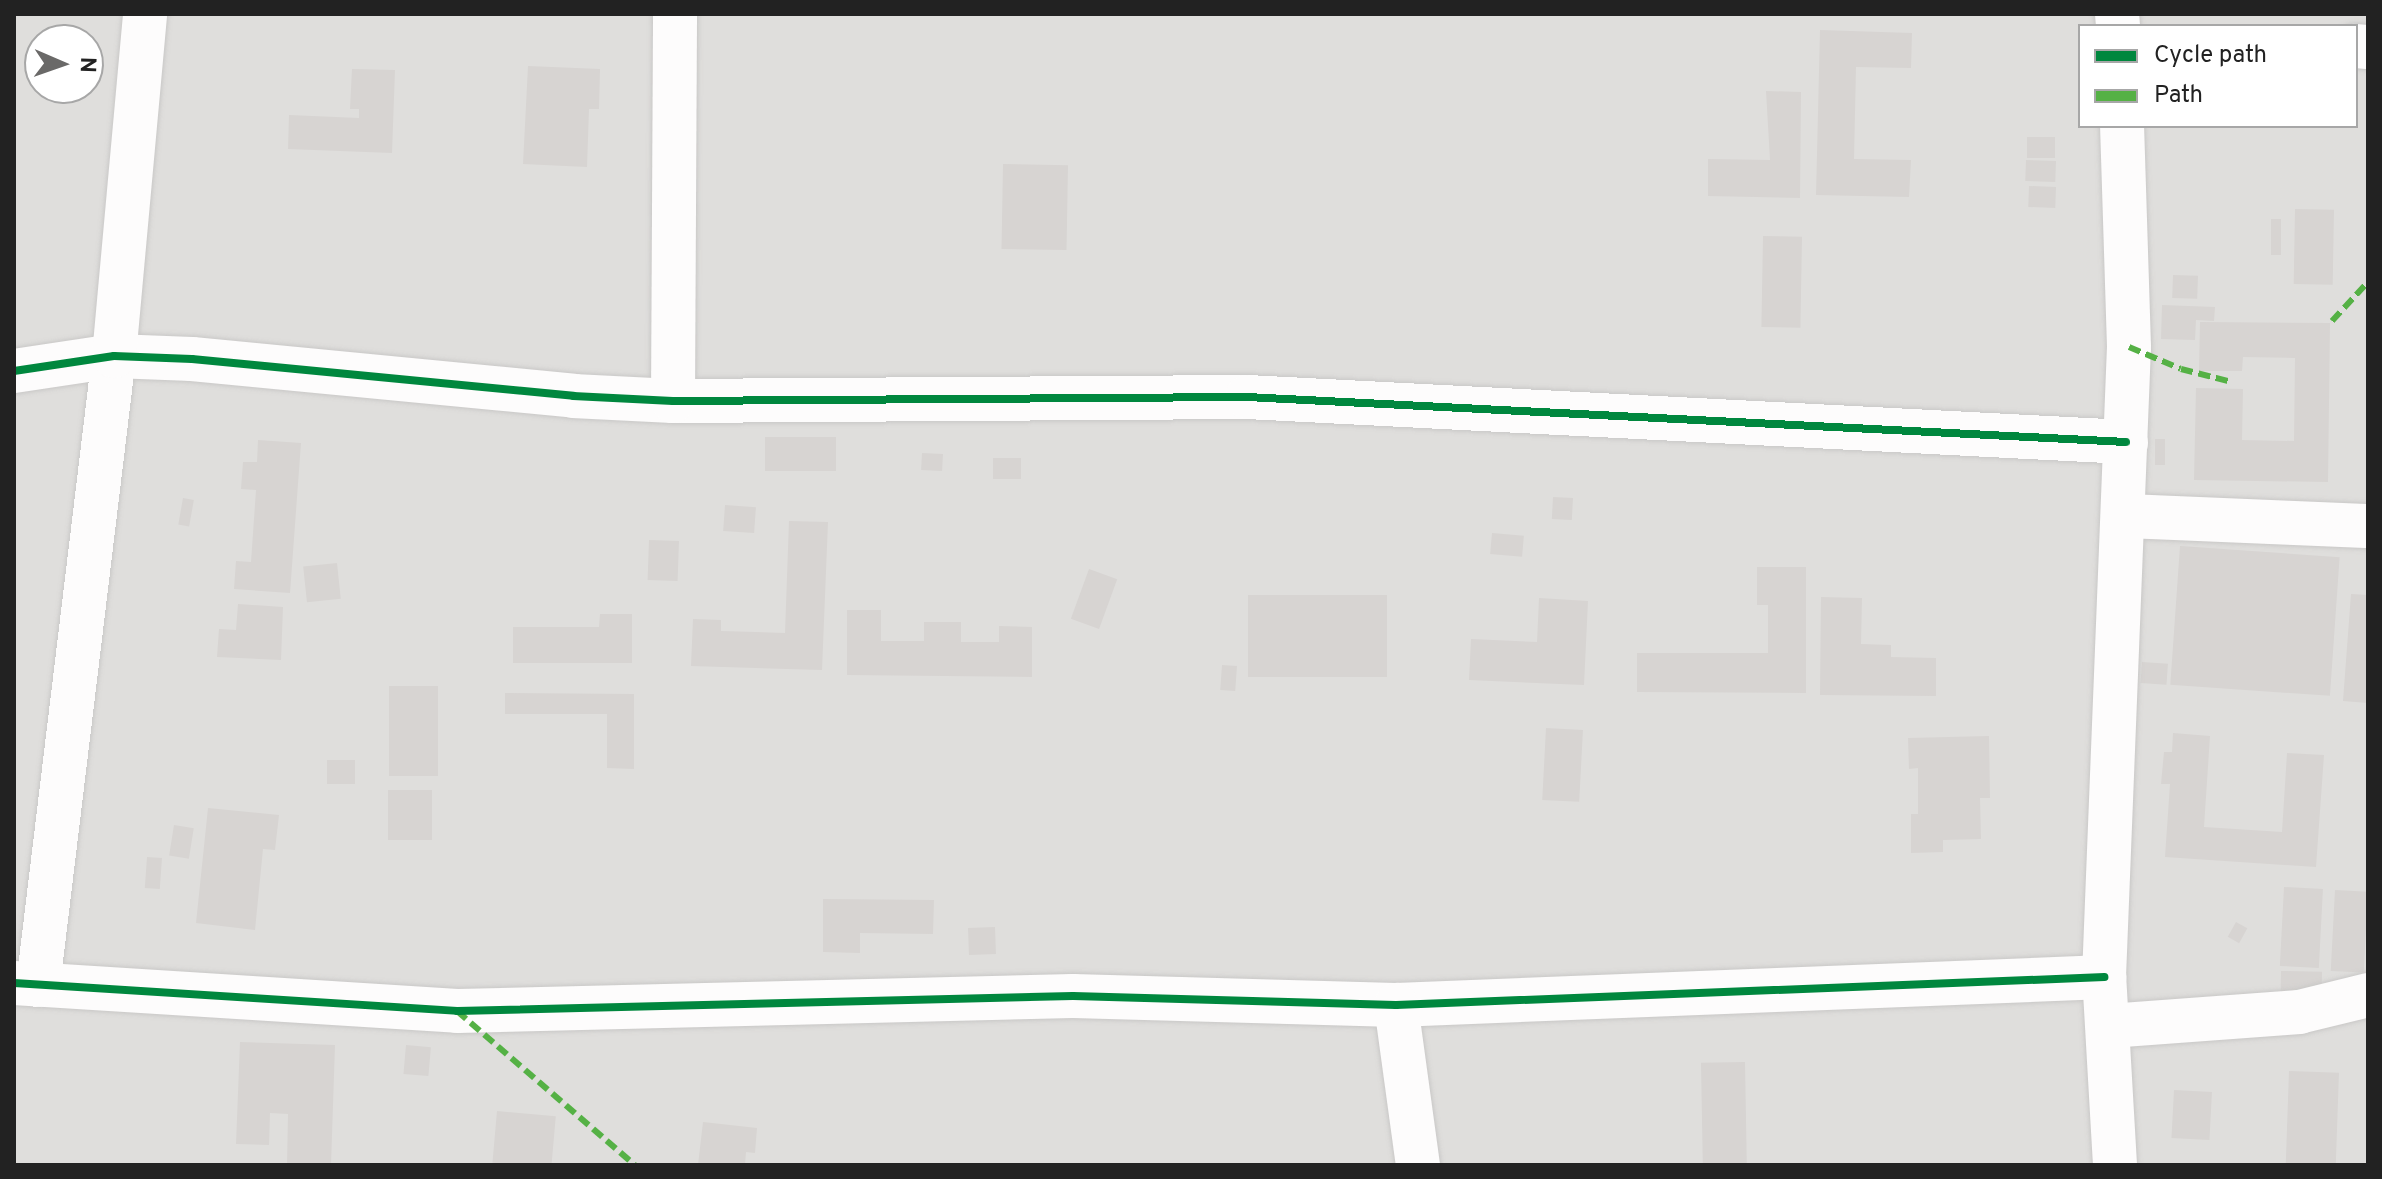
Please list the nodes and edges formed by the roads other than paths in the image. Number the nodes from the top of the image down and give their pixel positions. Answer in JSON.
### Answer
{"nodes":[{"id":1,"x":145,"y":14,"type":"edge"},
{"id":2,"x":675,"y":14,"type":"edge"},
{"id":3,"x":2122,"y":128,"type":"edge"},
{"id":4,"x":114,"y":356,"type":"junction"},
{"id":5,"x":14,"y":371,"type":"edge"},
{"id":6,"x":673,"y":401,"type":"junction"},
{"id":7,"x":2126,"y":442,"type":"junction"},
{"id":8,"x":2125,"y":516,"type":"junction"},
{"id":9,"x":2368,"y":526,"type":"edge"},
{"id":10,"x":2104,"y":977,"type":"junction"},
{"id":11,"x":26,"y":984,"type":"edge"},
{"id":12,"x":2368,"y":995,"type":"edge"},
{"id":13,"x":1396,"y":1005,"type":"junction"},
{"id":14,"x":2109,"y":1026,"type":"junction"},
{"id":15,"x":1418,"y":1165,"type":"edge"},
{"id":16,"x":2115,"y":1165,"type":"edge"}],
"edges":[{"from":1,"to":4,"type":"street"},
{"from":2,"to":6,"type":"street"},
{"from":3,"to":7,"type":"street"},
{"from":4,"to":5,"type":"street"},
{"from":4,"to":6,"type":"street"},
{"from":4,"to":11,"type":"street"},
{"from":6,"to":7,"type":"street"},
{"from":7,"to":8,"type":"street"},
{"from":8,"to":9,"type":"street"},
{"from":8,"to":10,"type":"street"},
{"from":10,"to":13,"type":"street"},
{"from":10,"to":14,"type":"street"},
{"from":11,"to":13,"type":"street"},
{"from":12,"to":14,"type":"street"},
{"from":13,"to":15,"type":"street"},
{"from":14,"to":16,"type":"street"}]}
